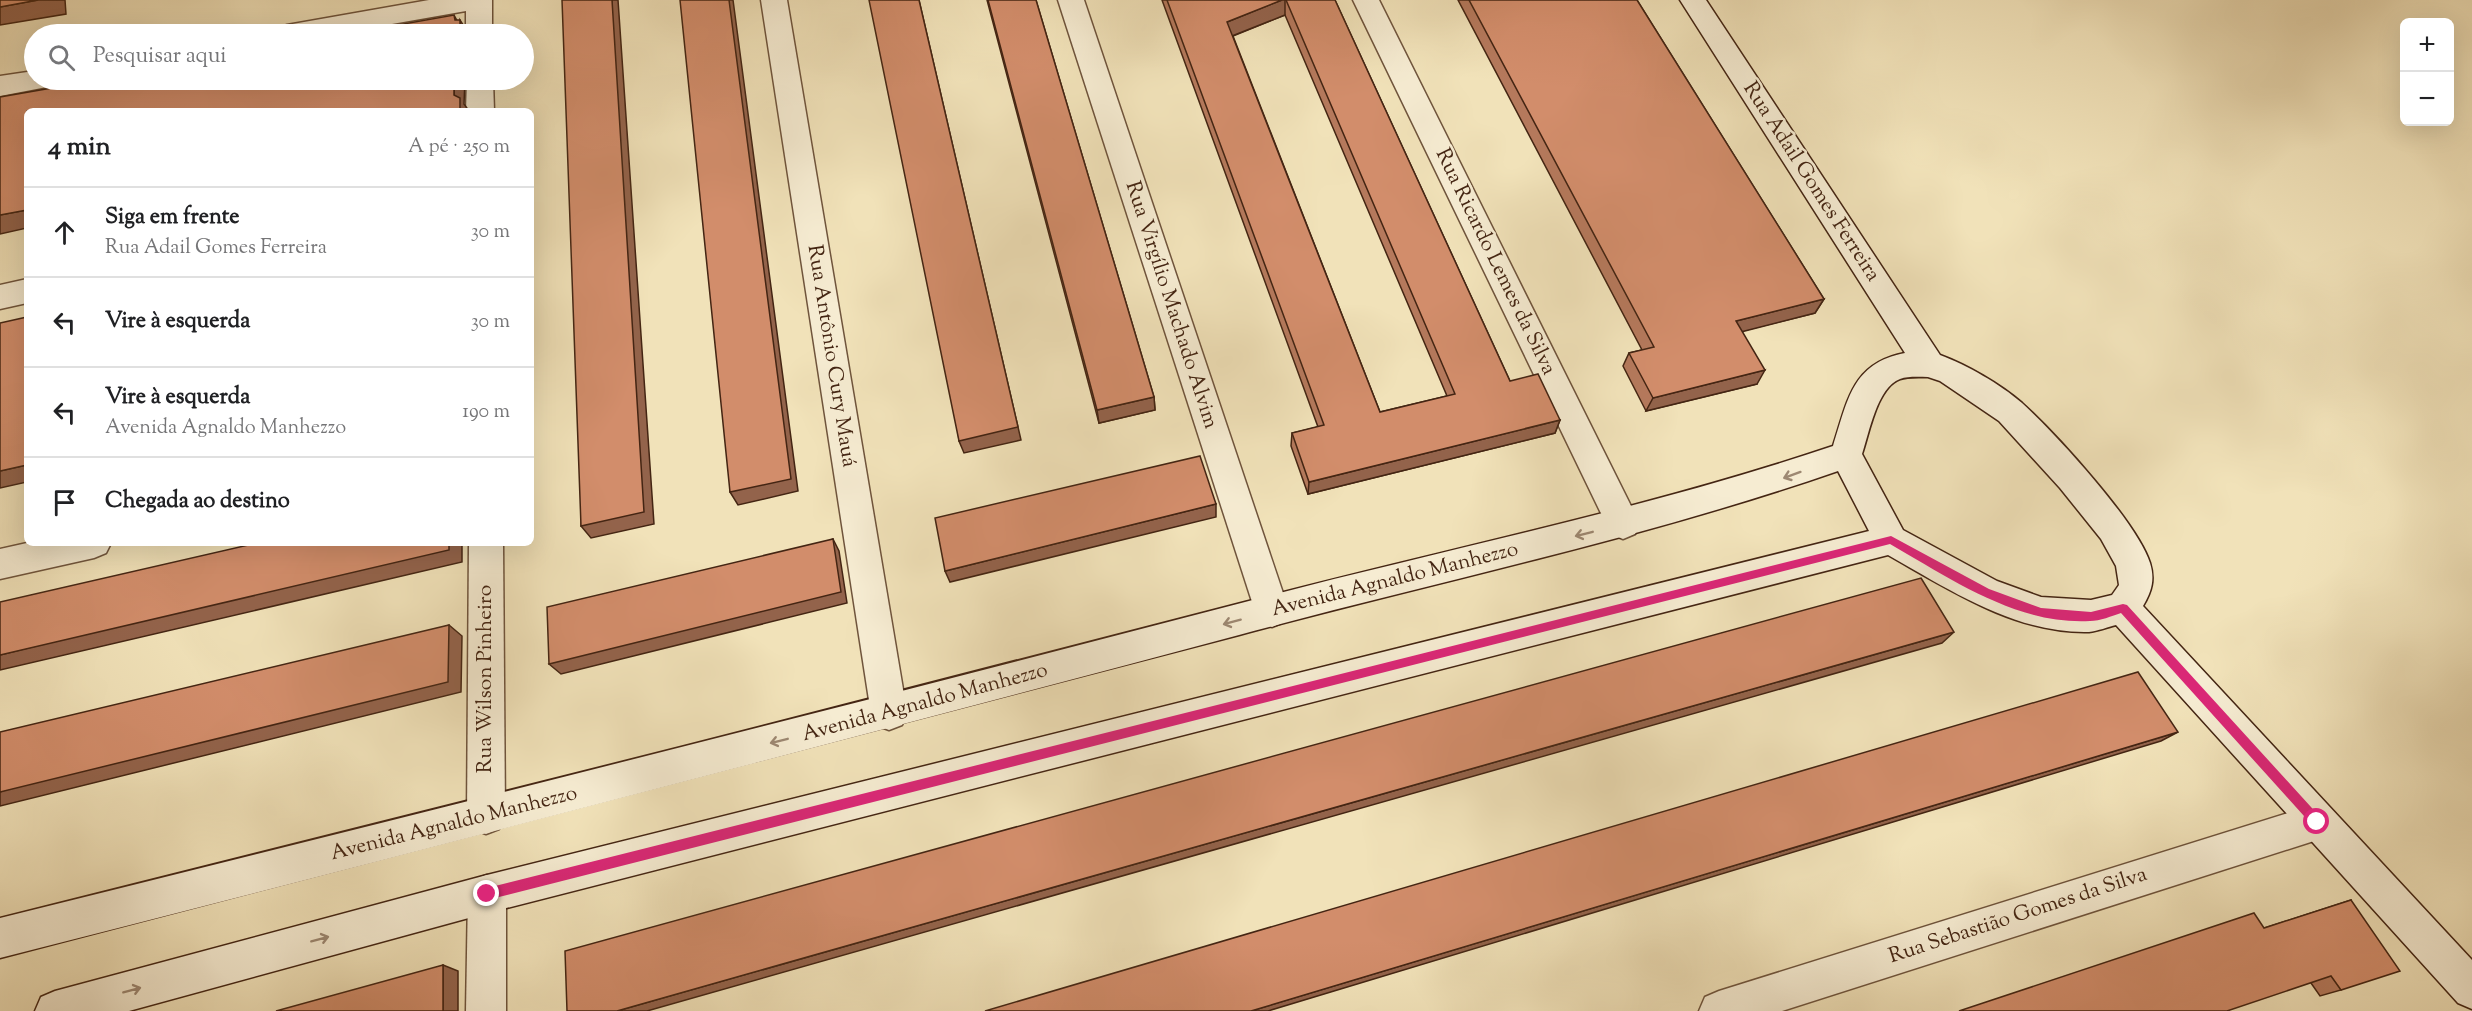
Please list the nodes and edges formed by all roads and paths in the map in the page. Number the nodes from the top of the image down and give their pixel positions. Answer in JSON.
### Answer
{"nodes":[{"id":1,"x":479,"y":0,"type":"edge"},
{"id":2,"x":774,"y":0,"type":"edge"},
{"id":3,"x":1071,"y":0,"type":"edge"},
{"id":4,"x":1366,"y":0,"type":"edge"},
{"id":5,"x":1693,"y":0,"type":"edge"},
{"id":6,"x":344,"y":24,"type":"edge"},
{"id":7,"x":479,"y":24,"type":"edge"},
{"id":8,"x":24,"y":82,"type":"edge"},
{"id":9,"x":0,"y":86,"type":"edge"},
{"id":10,"x":480,"y":90,"type":"edge"},
{"id":11,"x":480,"y":108,"type":"edge"},
{"id":12,"x":24,"y":292,"type":"edge"},
{"id":13,"x":0,"y":297,"type":"edge"},
{"id":14,"x":1929,"y":364,"type":"junction"},
{"id":15,"x":1846,"y":455,"type":"junction"},
{"id":16,"x":1623,"y":524,"type":"junction"},
{"id":17,"x":1891,"y":540,"type":"junction"},
{"id":18,"x":81,"y":546,"type":"edge"},
{"id":19,"x":486,"y":546,"type":"edge"},
{"id":20,"x":0,"y":564,"type":"edge"},
{"id":21,"x":2123,"y":608,"type":"junction"},
{"id":22,"x":1272,"y":611,"type":"junction"},
{"id":23,"x":889,"y":713,"type":"junction"},
{"id":24,"x":486,"y":816,"type":"junction"},
{"id":25,"x":2317,"y":822,"type":"junction"},
{"id":26,"x":487,"y":894,"type":"junction"},
{"id":27,"x":0,"y":938,"type":"edge"},
{"id":28,"x":2472,"y":989,"type":"edge"},
{"id":29,"x":55,"y":1011,"type":"edge"},
{"id":30,"x":486,"y":1011,"type":"edge"},
{"id":31,"x":1719,"y":1011,"type":"edge"}],
"edges":[{"from":1,"to":6,"type":"street"},
{"from":1,"to":7,"type":"street"},
{"from":2,"to":23,"type":"street","name":"Rua Antônio Cury Mauá"},
{"from":3,"to":22,"type":"street","name":"Rua Virgílio Machado Alvim"},
{"from":4,"to":16,"type":"street","name":"Rua Ricardo Lemes da Silva"},
{"from":5,"to":14,"type":"street","name":"Rua Adail Gomes Ferreira"},
{"from":8,"to":9,"type":"street"},
{"from":10,"to":11,"type":"street"},
{"from":12,"to":13,"type":"street"},
{"from":14,"to":15,"type":"street"},
{"from":14,"to":21,"type":"street"},
{"from":15,"to":16,"type":"street","name":"Avenida Agnaldo Manhezzo","one_way":true},
{"from":15,"to":17,"type":"street"},
{"from":16,"to":22,"type":"street","name":"Avenida Agnaldo Manhezzo","one_way":true},
{"from":17,"to":21,"type":"street"},
{"from":17,"to":26,"type":"street"},
{"from":18,"to":20,"type":"street"},
{"from":19,"to":24,"type":"street","name":"Rua Wilson Pinheiro"},
{"from":21,"to":25,"type":"street"},
{"from":22,"to":23,"type":"street","name":"Avenida Agnaldo Manhezzo","one_way":true},
{"from":23,"to":24,"type":"street","name":"Avenida Agnaldo Manhezzo","one_way":true},
{"from":24,"to":27,"type":"street","name":"Avenida Agnaldo Manhezzo"},
{"from":25,"to":28,"type":"street"},
{"from":25,"to":31,"type":"street","name":"Rua Sebastião Gomes da Silva"},
{"from":29,"to":26,"type":"street","one_way":true},
{"from":26,"to":30,"type":"street"}]}
